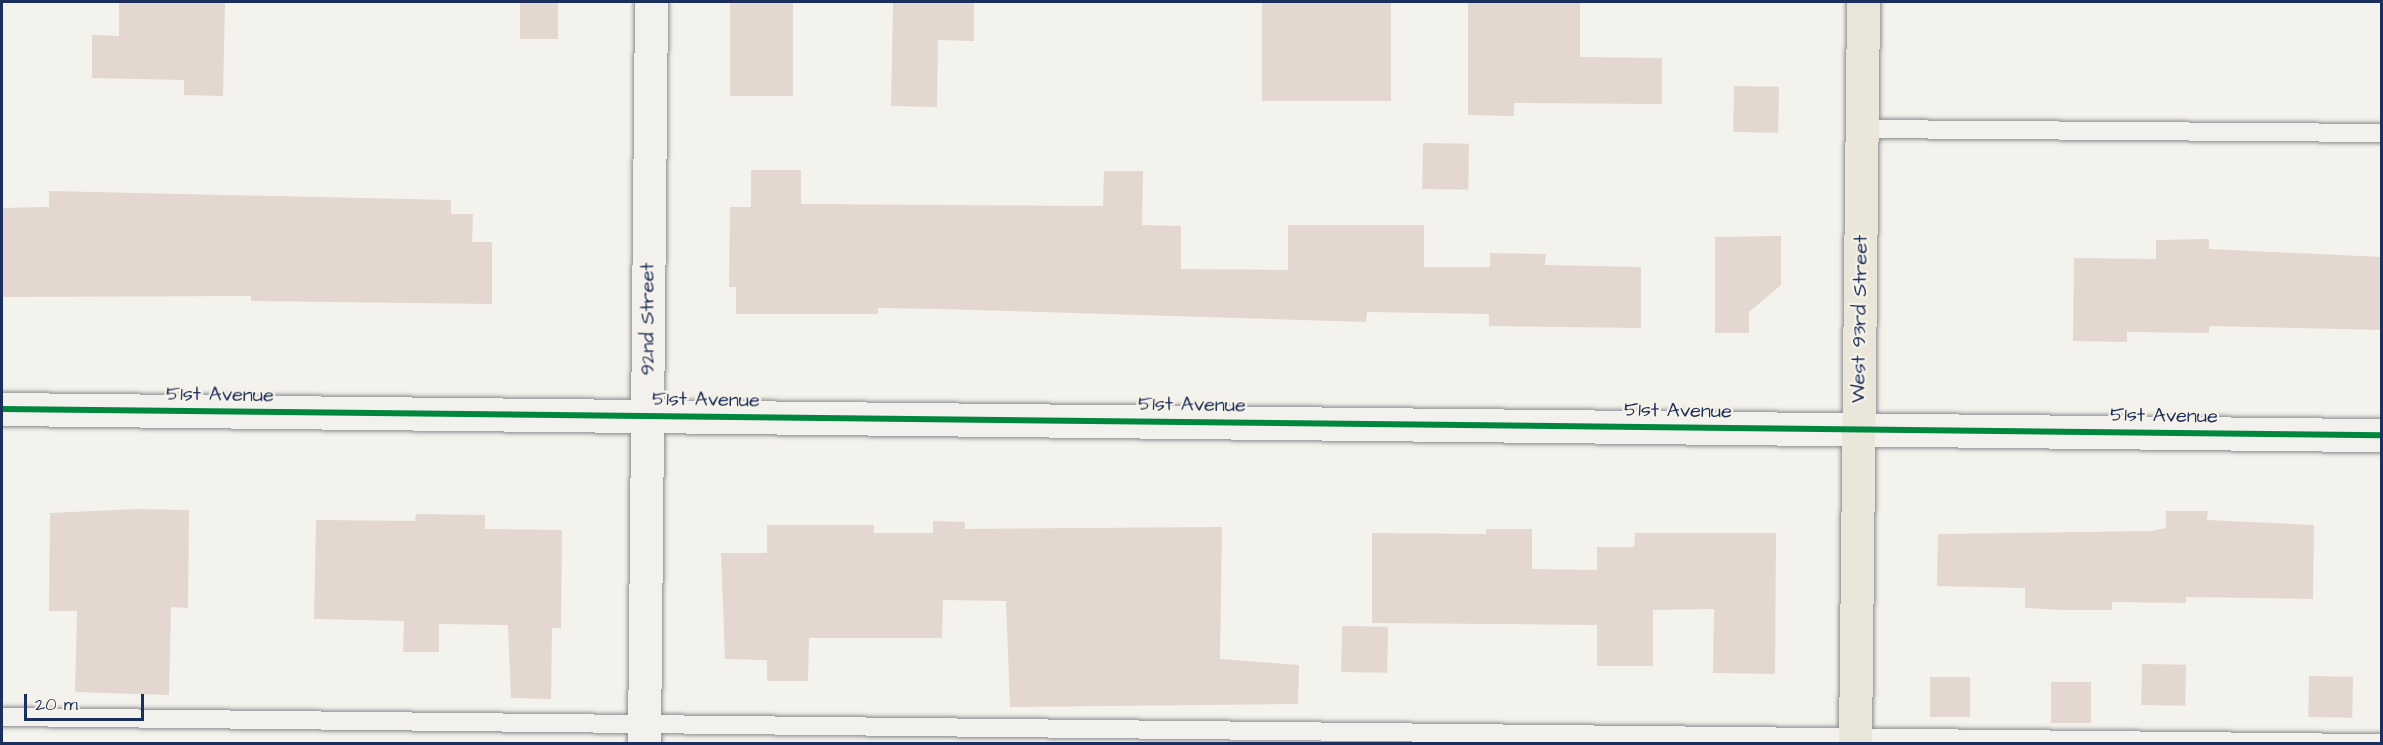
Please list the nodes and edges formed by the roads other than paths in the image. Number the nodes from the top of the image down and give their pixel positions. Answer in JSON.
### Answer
{"nodes":[{"id":1,"x":651,"y":2,"type":"edge"},
{"id":2,"x":1863,"y":2,"type":"edge"},
{"id":3,"x":1862,"y":129,"type":"junction"},
{"id":4,"x":2382,"y":133,"type":"edge"},
{"id":5,"x":2,"y":410,"type":"edge"},
{"id":6,"x":647,"y":416,"type":"junction"},
{"id":7,"x":1859,"y":429,"type":"junction"},
{"id":8,"x":2382,"y":435,"type":"edge"},
{"id":9,"x":2,"y":717,"type":"edge"},
{"id":10,"x":644,"y":734,"type":"edge"},
{"id":11,"x":1855,"y":739,"type":"edge"},
{"id":12,"x":2382,"y":743,"type":"edge"}],
"edges":[{"from":1,"to":6,"type":"street","name":"92nd Street"},
{"from":2,"to":3,"type":"main road","name":"West 93rd Street"},
{"from":3,"to":4,"type":"lane"},
{"from":3,"to":7,"type":"main road","name":"West 93rd Street"},
{"from":5,"to":6,"type":"street","name":"51st Avenue"},
{"from":6,"to":7,"type":"street","name":"51st Avenue"},
{"from":6,"to":10,"type":"street","name":"92nd Street"},
{"from":7,"to":8,"type":"street","name":"51st Avenue"},
{"from":7,"to":11,"type":"main road","name":"West 93rd Street"},
{"from":9,"to":10,"type":"lane"},
{"from":10,"to":11,"type":"lane"},
{"from":11,"to":12,"type":"lane"}]}
